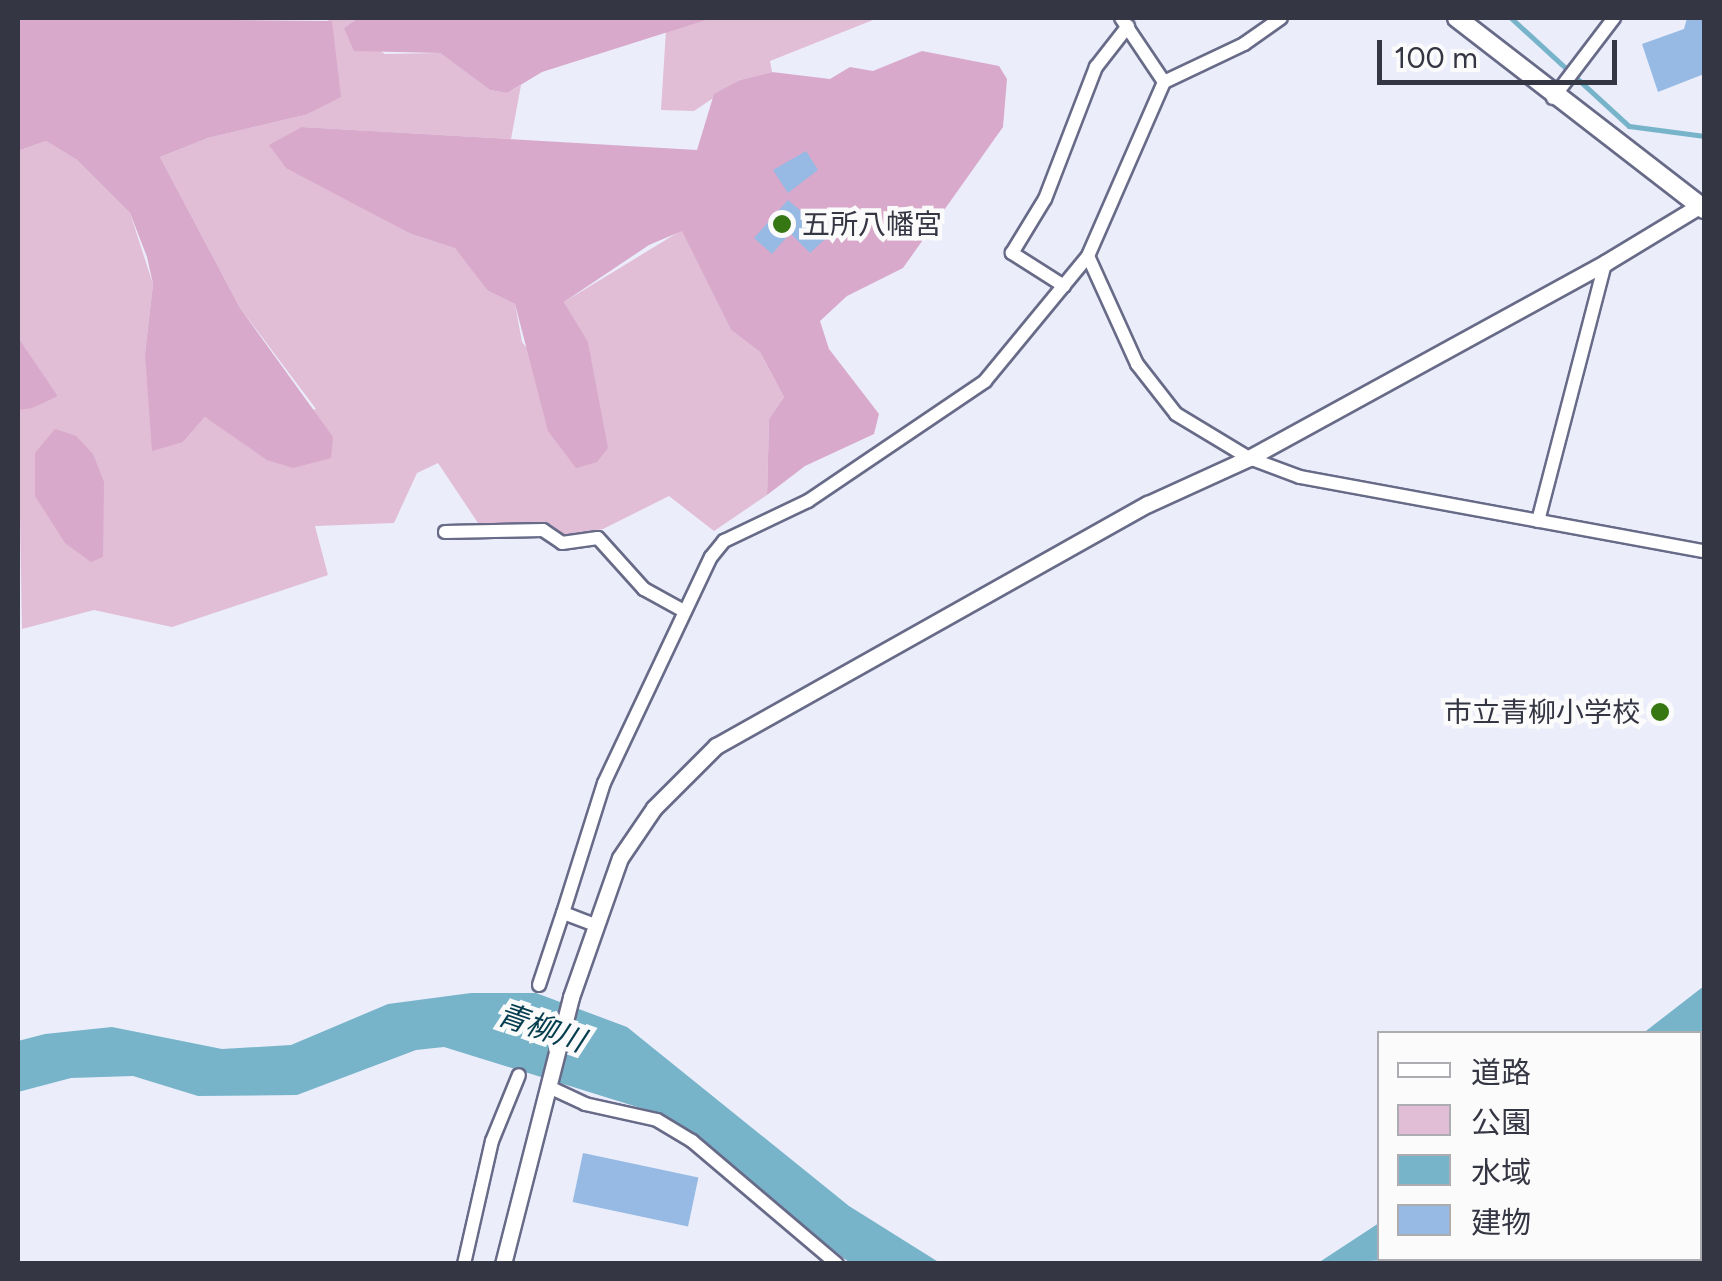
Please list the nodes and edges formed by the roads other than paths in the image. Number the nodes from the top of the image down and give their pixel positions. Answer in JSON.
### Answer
{"nodes":[{"id":1,"x":1281,"y":18,"type":"edge"},
{"id":2,"x":1456,"y":18,"type":"edge"},
{"id":3,"x":1614,"y":18,"type":"edge"},
{"id":4,"x":1125,"y":22,"type":"edge"},
{"id":5,"x":1164,"y":82,"type":"junction"},
{"id":6,"x":1554,"y":98,"type":"junction"},
{"id":7,"x":1703,"y":206,"type":"edge"},
{"id":8,"x":1088,"y":256,"type":"junction"},
{"id":9,"x":1605,"y":264,"type":"junction"},
{"id":10,"x":1064,"y":286,"type":"junction"},
{"id":11,"x":1249,"y":458,"type":"junction"},
{"id":12,"x":1538,"y":521,"type":"junction"},
{"id":13,"x":445,"y":532,"type":"dead end"},
{"id":14,"x":1704,"y":551,"type":"edge"},
{"id":15,"x":682,"y":610,"type":"junction"},
{"id":16,"x":563,"y":913,"type":"junction"},
{"id":17,"x":595,"y":925,"type":"junction"},
{"id":18,"x":538,"y":985,"type":"dead end"},
{"id":19,"x":518,"y":1075,"type":"dead end"},
{"id":20,"x":550,"y":1081,"type":"junction"},
{"id":21,"x":464,"y":1264,"type":"edge"},
{"id":22,"x":503,"y":1264,"type":"edge"},
{"id":23,"x":837,"y":1264,"type":"edge"}],
"edges":[{"from":1,"to":5,"type":"street"},
{"from":2,"to":6,"type":"main road"},
{"from":3,"to":6,"type":"street"},
{"from":4,"to":5,"type":"street"},
{"from":4,"to":10,"type":"street"},
{"from":5,"to":8,"type":"street"},
{"from":6,"to":7,"type":"main road"},
{"from":7,"to":9,"type":"street"},
{"from":8,"to":10,"type":"street"},
{"from":8,"to":11,"type":"street"},
{"from":9,"to":11,"type":"street"},
{"from":9,"to":12,"type":"street"},
{"from":10,"to":15,"type":"street"},
{"from":11,"to":12,"type":"street"},
{"from":11,"to":17,"type":"street"},
{"from":12,"to":14,"type":"street"},
{"from":13,"to":15,"type":"street"},
{"from":15,"to":16,"type":"street"},
{"from":16,"to":17,"type":"street"},
{"from":16,"to":18,"type":"street"},
{"from":17,"to":20,"type":"street"},
{"from":19,"to":21,"type":"street"},
{"from":20,"to":22,"type":"street"},
{"from":20,"to":23,"type":"street"}]}
